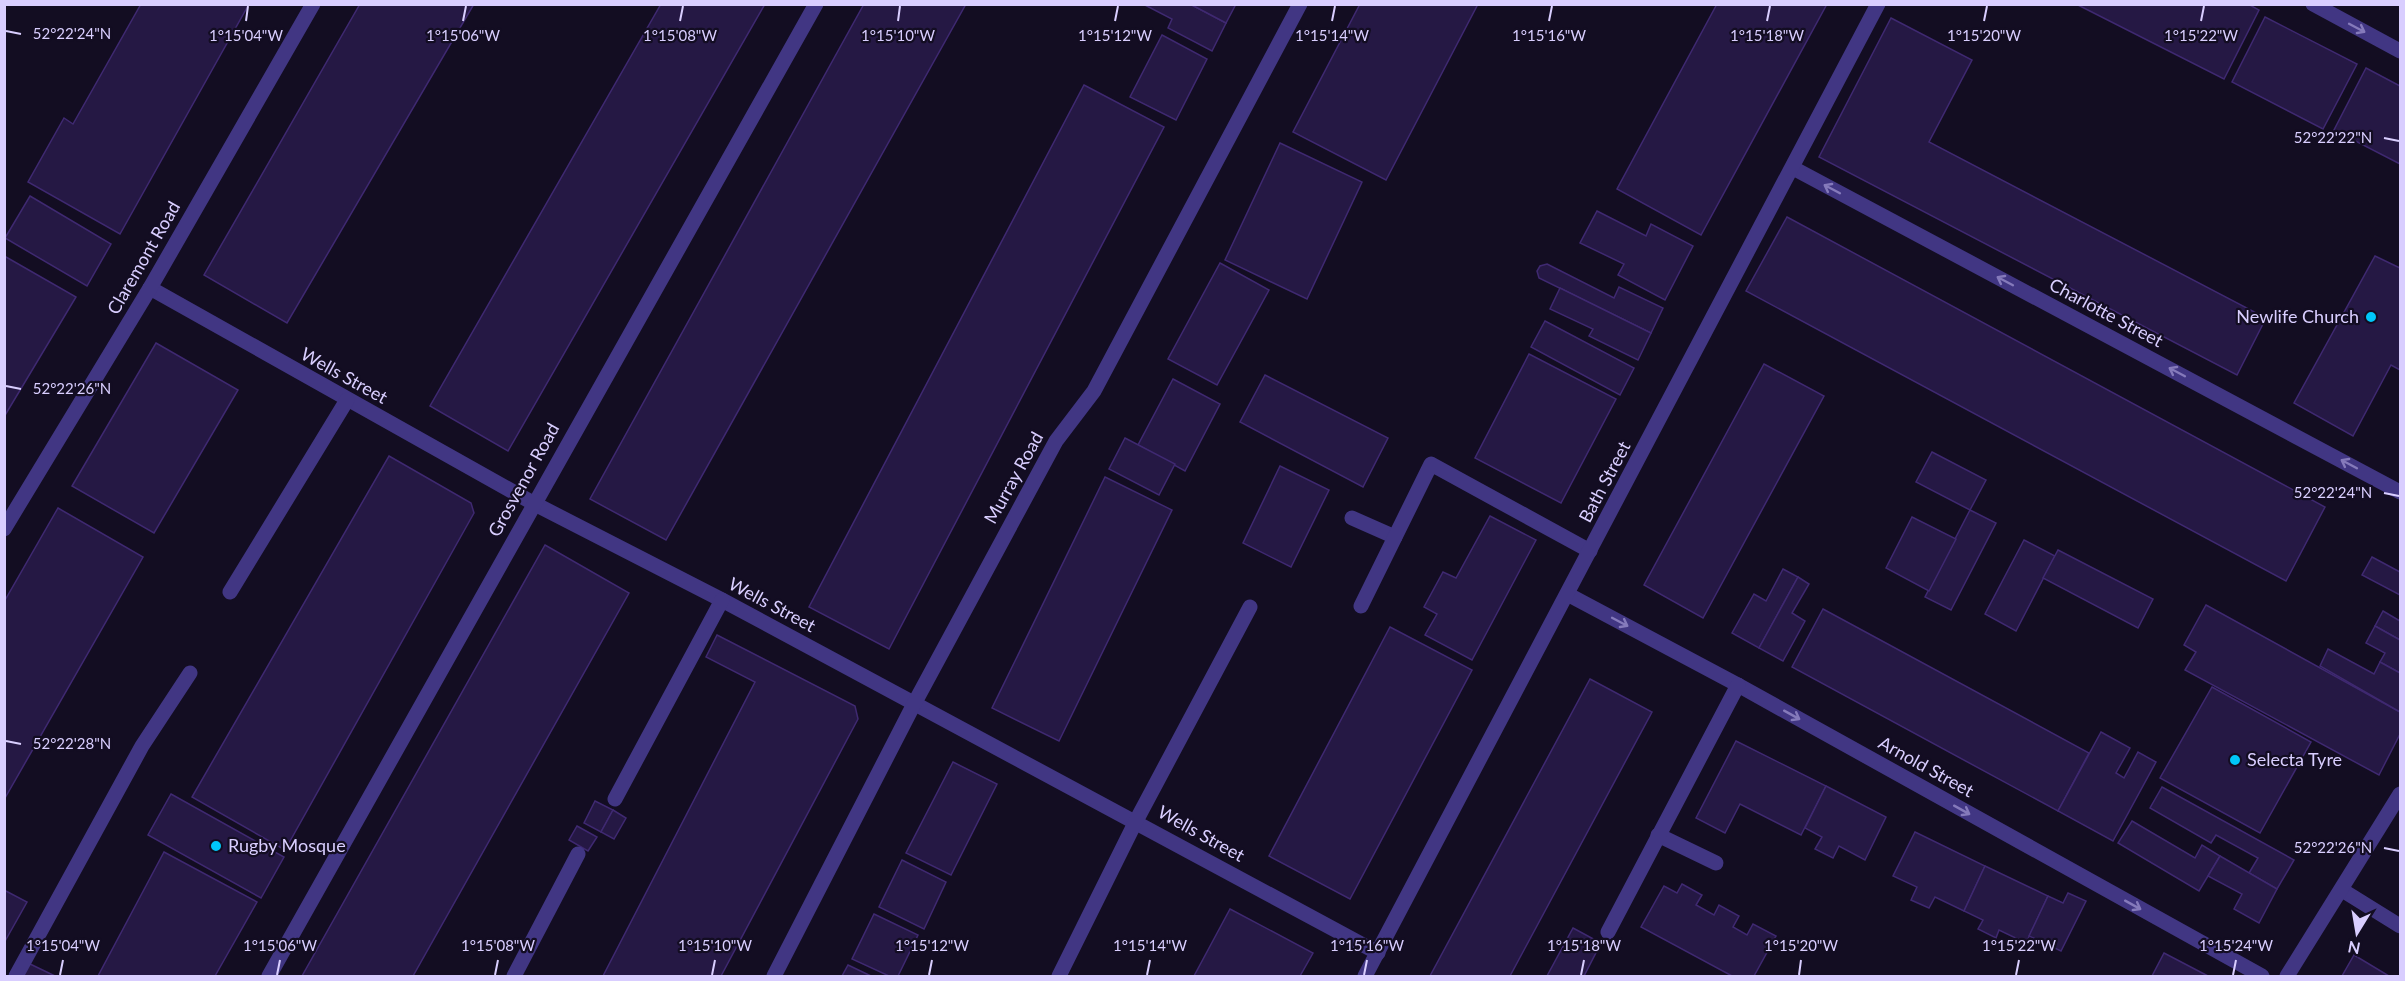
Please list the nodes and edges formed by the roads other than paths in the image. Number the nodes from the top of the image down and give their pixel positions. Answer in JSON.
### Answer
{"nodes":[{"id":1,"x":313,"y":4,"type":"edge"},
{"id":2,"x":816,"y":4,"type":"edge"},
{"id":3,"x":1299,"y":4,"type":"edge"},
{"id":4,"x":1878,"y":4,"type":"edge"},
{"id":5,"x":2313,"y":4,"type":"edge"},
{"id":6,"x":2400,"y":51,"type":"edge"},
{"id":7,"x":1793,"y":168,"type":"junction"},
{"id":8,"x":150,"y":288,"type":"junction"},
{"id":9,"x":347,"y":400,"type":"junction"},
{"id":10,"x":2400,"y":492,"type":"edge"},
{"id":11,"x":533,"y":503,"type":"junction"},
{"id":12,"x":1352,"y":518,"type":"dead end"},
{"id":13,"x":4,"y":529,"type":"edge"},
{"id":14,"x":1395,"y":537,"type":"junction"},
{"id":15,"x":1590,"y":550,"type":"junction"},
{"id":16,"x":230,"y":592,"type":"dead end"},
{"id":17,"x":1569,"y":595,"type":"junction"},
{"id":18,"x":722,"y":600,"type":"junction"},
{"id":19,"x":1361,"y":606,"type":"dead end"},
{"id":20,"x":1250,"y":607,"type":"dead end"},
{"id":21,"x":190,"y":673,"type":"dead end"},
{"id":22,"x":1738,"y":685,"type":"junction"},
{"id":23,"x":914,"y":704,"type":"junction"},
{"id":24,"x":2400,"y":794,"type":"edge"},
{"id":25,"x":615,"y":799,"type":"dead end"},
{"id":26,"x":1136,"y":821,"type":"junction"},
{"id":27,"x":1658,"y":836,"type":"junction"},
{"id":28,"x":578,"y":854,"type":"dead end"},
{"id":29,"x":1716,"y":863,"type":"dead end"},
{"id":30,"x":2342,"y":890,"type":"junction"},
{"id":31,"x":2400,"y":926,"type":"edge"},
{"id":32,"x":1608,"y":932,"type":"dead end"},
{"id":33,"x":1377,"y":953,"type":"junction"},
{"id":34,"x":16,"y":976,"type":"edge"},
{"id":35,"x":269,"y":976,"type":"edge"},
{"id":36,"x":514,"y":976,"type":"edge"},
{"id":37,"x":774,"y":976,"type":"edge"},
{"id":38,"x":1059,"y":976,"type":"edge"},
{"id":39,"x":1365,"y":976,"type":"edge"},
{"id":40,"x":2262,"y":976,"type":"edge"},
{"id":41,"x":2287,"y":976,"type":"edge"}],
"edges":[{"from":1,"to":8,"type":"street","name":"Claremont Road"},
{"from":2,"to":11,"type":"street","name":"Grosvenor Road"},
{"from":3,"to":23,"type":"street","name":"Murray Road"},
{"from":4,"to":7,"type":"street","name":"Bath Street"},
{"from":5,"to":6,"type":"street","one_way":true},
{"from":10,"to":7,"type":"street","name":"Charlotte Street","one_way":true},
{"from":7,"to":15,"type":"street","name":"Bath Street"},
{"from":8,"to":9,"type":"street","name":"Wells Street"},
{"from":8,"to":13,"type":"street","name":"Claremont Road"},
{"from":9,"to":11,"type":"street","name":"Wells Street"},
{"from":9,"to":16,"type":"street"},
{"from":11,"to":18,"type":"street","name":"Wells Street"},
{"from":11,"to":35,"type":"street","name":"Grosvenor Road"},
{"from":12,"to":14,"type":"street"},
{"from":14,"to":15,"type":"street"},
{"from":14,"to":19,"type":"street"},
{"from":15,"to":17,"type":"street","name":"Bath Street"},
{"from":17,"to":22,"type":"street","name":"Arnold Street","one_way":true},
{"from":17,"to":33,"type":"street","name":"Bath Street"},
{"from":18,"to":23,"type":"street","name":"Wells Street"},
{"from":18,"to":25,"type":"street"},
{"from":20,"to":26,"type":"street"},
{"from":21,"to":34,"type":"street"},
{"from":22,"to":27,"type":"street"},
{"from":22,"to":40,"type":"street","name":"Arnold Street","one_way":true},
{"from":23,"to":26,"type":"street","name":"Wells Street"},
{"from":23,"to":37,"type":"street","name":"Murray Road"},
{"from":24,"to":30,"type":"street"},
{"from":26,"to":33,"type":"street","name":"Wells Street"},
{"from":26,"to":38,"type":"street"},
{"from":27,"to":29,"type":"street"},
{"from":27,"to":32,"type":"street"},
{"from":28,"to":36,"type":"street"},
{"from":30,"to":31,"type":"street"},
{"from":30,"to":41,"type":"street"},
{"from":33,"to":39,"type":"street","name":"Bath Street"}]}
